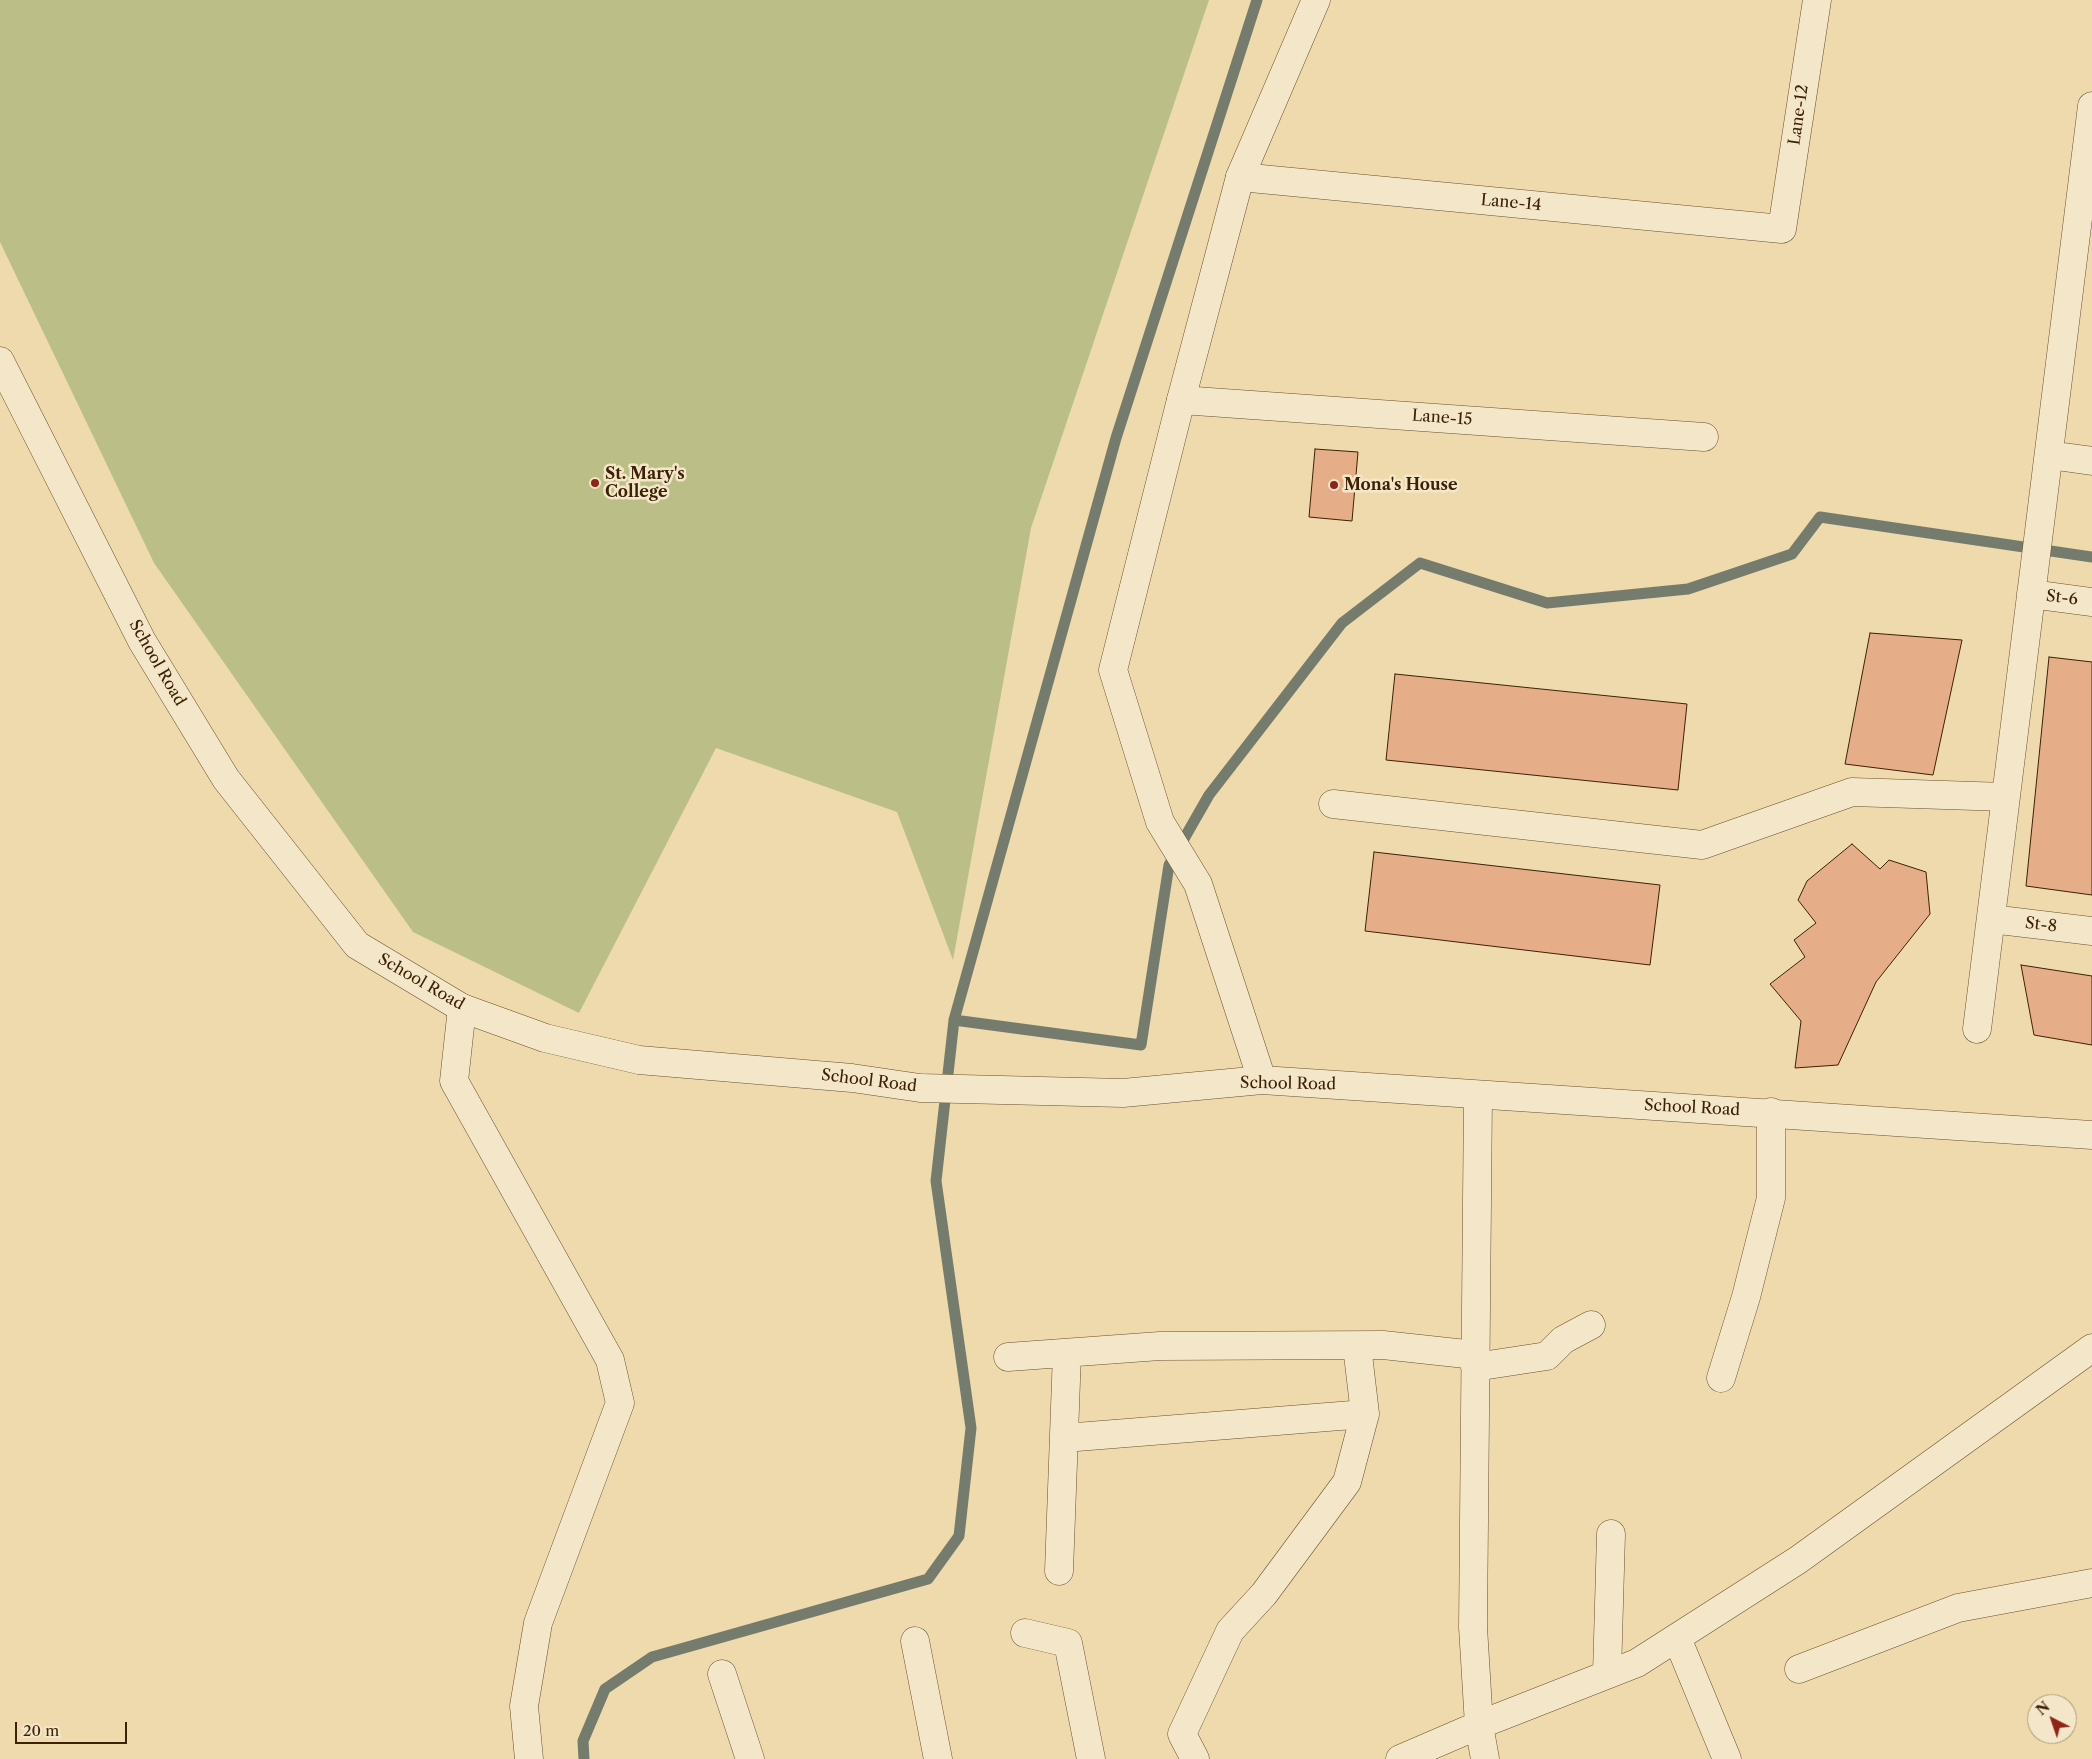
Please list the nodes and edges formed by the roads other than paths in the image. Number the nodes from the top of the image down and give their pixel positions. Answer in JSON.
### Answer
{"nodes":[{"id":1,"x":1316,"y":0,"type":"edge"},
{"id":2,"x":1816,"y":0,"type":"edge"},
{"id":3,"x":2092,"y":106,"type":"edge"},
{"id":4,"x":1240,"y":177,"type":"junction"},
{"id":5,"x":1782,"y":229,"type":"joint"},
{"id":6,"x":0,"y":361,"type":"edge"},
{"id":7,"x":1181,"y":400,"type":"junction"},
{"id":8,"x":1704,"y":437,"type":"dead end"},
{"id":9,"x":2049,"y":455,"type":"junction"},
{"id":10,"x":2092,"y":462,"type":"edge"},
{"id":11,"x":2031,"y":594,"type":"junction"},
{"id":12,"x":2092,"y":602,"type":"edge"},
{"id":13,"x":2006,"y":797,"type":"junction"},
{"id":14,"x":1333,"y":804,"type":"dead end"},
{"id":15,"x":1991,"y":919,"type":"junction"},
{"id":16,"x":2092,"y":931,"type":"edge"},
{"id":17,"x":462,"y":1008,"type":"junction"},
{"id":18,"x":1977,"y":1029,"type":"dead end"},
{"id":19,"x":1262,"y":1080,"type":"junction"},
{"id":20,"x":1478,"y":1095,"type":"junction"},
{"id":21,"x":1771,"y":1112,"type":"junction"},
{"id":22,"x":2092,"y":1135,"type":"edge"},
{"id":23,"x":1591,"y":1325,"type":"dead end"},
{"id":24,"x":1357,"y":1346,"type":"junction"},
{"id":25,"x":2092,"y":1348,"type":"edge"},
{"id":26,"x":1067,"y":1353,"type":"junction"},
{"id":27,"x":1008,"y":1357,"type":"dead end"},
{"id":28,"x":1475,"y":1361,"type":"junction"},
{"id":29,"x":1721,"y":1378,"type":"dead end"},
{"id":30,"x":1365,"y":1414,"type":"junction"},
{"id":31,"x":1064,"y":1438,"type":"junction"},
{"id":32,"x":1611,"y":1534,"type":"dead end"},
{"id":33,"x":1059,"y":1572,"type":"dead end"},
{"id":34,"x":2092,"y":1583,"type":"edge"},
{"id":35,"x":1025,"y":1633,"type":"dead end"},
{"id":36,"x":1677,"y":1638,"type":"junction"},
{"id":37,"x":915,"y":1641,"type":"dead end"},
{"id":38,"x":1800,"y":1669,"type":"dead end"},
{"id":39,"x":722,"y":1674,"type":"dead end"},
{"id":40,"x":1607,"y":1674,"type":"junction"},
{"id":41,"x":1479,"y":1725,"type":"junction"},
{"id":42,"x":528,"y":1759,"type":"edge"},
{"id":43,"x":750,"y":1759,"type":"edge"},
{"id":44,"x":938,"y":1759,"type":"edge"},
{"id":45,"x":1091,"y":1759,"type":"edge"},
{"id":46,"x":1195,"y":1759,"type":"edge"},
{"id":47,"x":1400,"y":1759,"type":"edge"},
{"id":48,"x":1485,"y":1759,"type":"edge"},
{"id":49,"x":1727,"y":1759,"type":"edge"}],
"edges":[{"from":1,"to":4,"type":"street"},
{"from":2,"to":5,"type":"street","name":"Lane-12"},
{"from":3,"to":9,"type":"street"},
{"from":4,"to":5,"type":"street","name":"Lane-14"},
{"from":4,"to":7,"type":"street"},
{"from":6,"to":17,"type":"street","name":"School Road"},
{"from":7,"to":8,"type":"street","name":"Lane-15"},
{"from":7,"to":19,"type":"street"},
{"from":9,"to":10,"type":"street"},
{"from":9,"to":11,"type":"street"},
{"from":11,"to":12,"type":"street","name":"St-6"},
{"from":11,"to":13,"type":"street"},
{"from":13,"to":14,"type":"street"},
{"from":13,"to":15,"type":"street"},
{"from":15,"to":16,"type":"street","name":"St-8"},
{"from":15,"to":18,"type":"street"},
{"from":17,"to":19,"type":"street","name":"School Road"},
{"from":17,"to":42,"type":"street"},
{"from":19,"to":20,"type":"street","name":"School Road"},
{"from":20,"to":21,"type":"street","name":"School Road"},
{"from":20,"to":28,"type":"street"},
{"from":21,"to":22,"type":"street","name":"School Road"},
{"from":21,"to":29,"type":"street"},
{"from":23,"to":28,"type":"street"},
{"from":24,"to":26,"type":"street"},
{"from":24,"to":28,"type":"street"},
{"from":24,"to":30,"type":"street"},
{"from":25,"to":36,"type":"street"},
{"from":26,"to":27,"type":"street"},
{"from":26,"to":31,"type":"street"},
{"from":28,"to":41,"type":"street"},
{"from":30,"to":31,"type":"street"},
{"from":30,"to":46,"type":"street"},
{"from":31,"to":33,"type":"street"},
{"from":32,"to":40,"type":"street"},
{"from":34,"to":38,"type":"street"},
{"from":35,"to":45,"type":"street"},
{"from":36,"to":40,"type":"street"},
{"from":36,"to":49,"type":"street"},
{"from":37,"to":44,"type":"street"},
{"from":39,"to":43,"type":"street"},
{"from":40,"to":41,"type":"street"},
{"from":41,"to":47,"type":"street"},
{"from":41,"to":48,"type":"street"}]}
